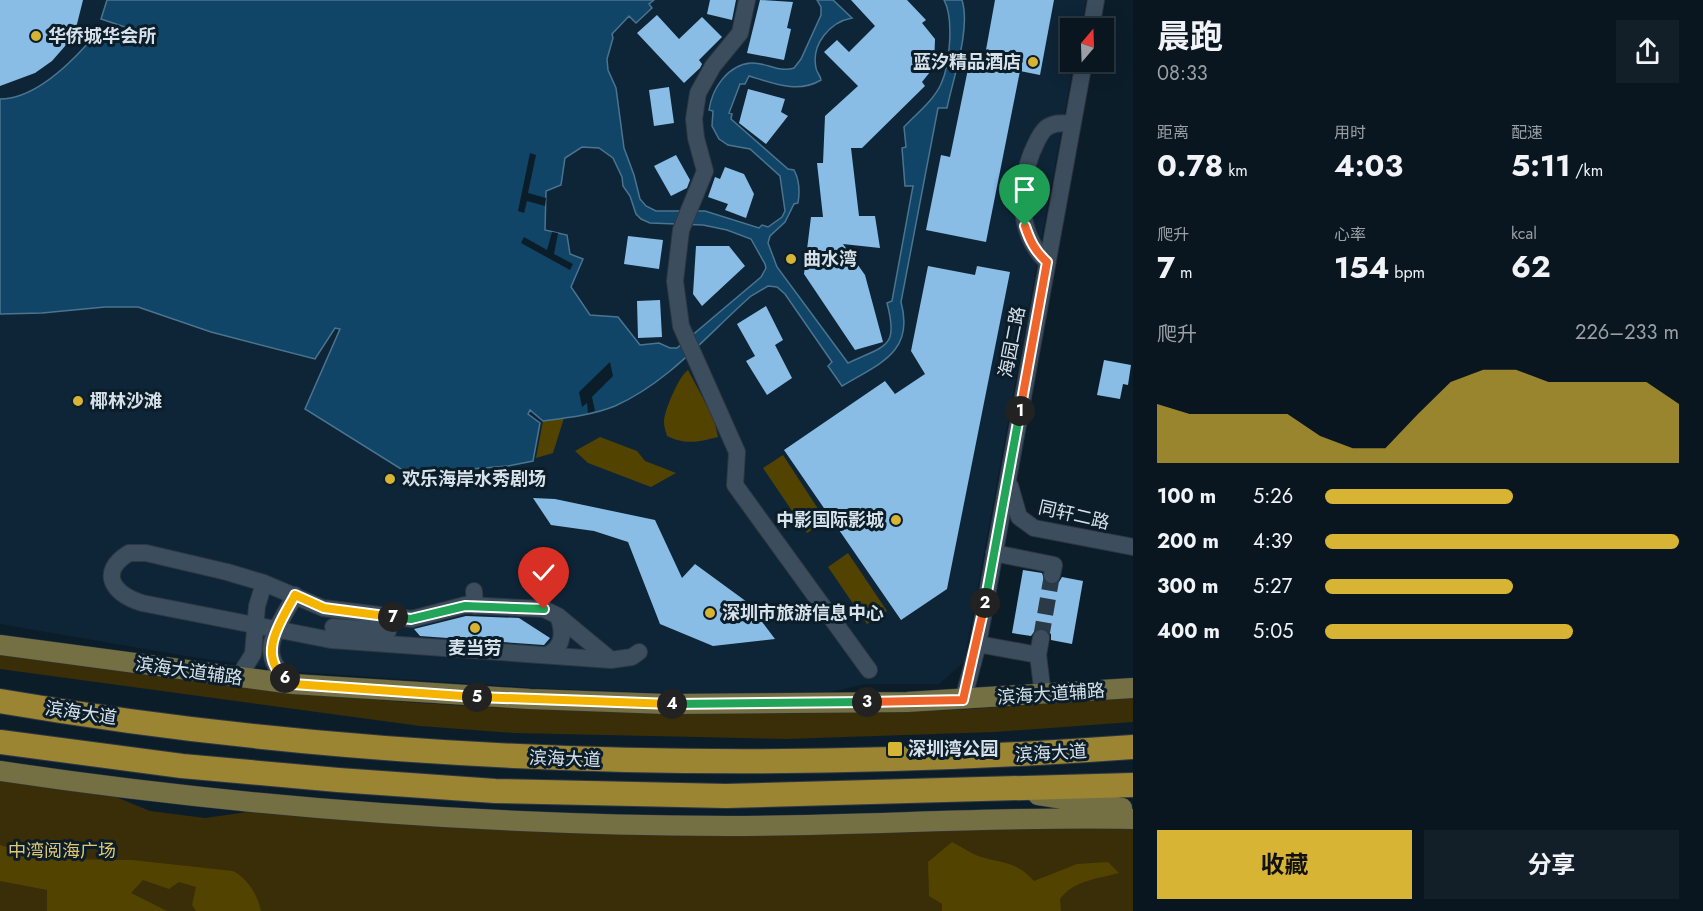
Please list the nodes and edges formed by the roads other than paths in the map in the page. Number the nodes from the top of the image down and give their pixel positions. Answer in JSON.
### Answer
{"nodes":[{"id":1,"x":747,"y":0,"type":"edge"},
{"id":2,"x":1096,"y":0,"type":"edge"},
{"id":3,"x":1092,"y":18,"type":"edge"},
{"id":4,"x":1082,"y":72,"type":"edge"},
{"id":5,"x":1073,"y":123,"type":"junction"},
{"id":6,"x":1047,"y":262,"type":"junction"},
{"id":7,"x":1008,"y":473,"type":"junction"},
{"id":8,"x":1133,"y":547,"type":"edge"},
{"id":9,"x":994,"y":553,"type":"junction"},
{"id":10,"x":1052,"y":575,"type":"dead end"},
{"id":11,"x":264,"y":583,"type":"junction"},
{"id":12,"x":295,"y":595,"type":"junction"},
{"id":13,"x":324,"y":608,"type":"junction"},
{"id":14,"x":558,"y":616,"type":"junction"},
{"id":15,"x":255,"y":627,"type":"junction"},
{"id":16,"x":276,"y":631,"type":"junction"},
{"id":17,"x":388,"y":631,"type":"dead end"},
{"id":18,"x":326,"y":632,"type":"junction"},
{"id":19,"x":978,"y":644,"type":"junction"},
{"id":20,"x":0,"y":645,"type":"edge"},
{"id":21,"x":639,"y":652,"type":"dead end"},
{"id":22,"x":547,"y":655,"type":"junction"},
{"id":23,"x":611,"y":660,"type":"junction"},
{"id":24,"x":869,"y":670,"type":"dead end"},
{"id":25,"x":238,"y":678,"type":"junction"},
{"id":26,"x":293,"y":684,"type":"junction"},
{"id":27,"x":1133,"y":688,"type":"edge"},
{"id":28,"x":1043,"y":695,"type":"junction"},
{"id":29,"x":0,"y":700,"type":"edge"},
{"id":30,"x":963,"y":700,"type":"junction"},
{"id":31,"x":0,"y":742,"type":"edge"},
{"id":32,"x":1133,"y":747,"type":"edge"},
{"id":33,"x":0,"y":771,"type":"edge"},
{"id":34,"x":1133,"y":785,"type":"edge"},
{"id":35,"x":1003,"y":790,"type":"junction"},
{"id":36,"x":1133,"y":810,"type":"edge"},
{"id":37,"x":1133,"y":819,"type":"edge"}],
"edges":[{"from":1,"to":24,"type":"street"},
{"from":2,"to":3,"type":"street"},
{"from":4,"to":5,"type":"street","name":"海园二路"},
{"from":5,"to":6,"type":"street","name":"海园二路"},
{"from":5,"to":6,"type":"street"},
{"from":6,"to":7,"type":"street","name":"海园二路"},
{"from":7,"to":8,"type":"street","name":"同轩二路"},
{"from":7,"to":9,"type":"street","name":"海园二路"},
{"from":9,"to":10,"type":"street"},
{"from":9,"to":19,"type":"street","name":"海园二路"},
{"from":11,"to":12,"type":"street"},
{"from":11,"to":15,"type":"street"},
{"from":11,"to":15,"type":"street"},
{"from":12,"to":13,"type":"street"},
{"from":12,"to":16,"type":"street"},
{"from":13,"to":14,"type":"street"},
{"from":13,"to":18,"type":"street"},
{"from":14,"to":22,"type":"street"},
{"from":14,"to":23,"type":"street"},
{"from":15,"to":16,"type":"street"},
{"from":15,"to":25,"type":"street"},
{"from":16,"to":18,"type":"street"},
{"from":16,"to":26,"type":"street"},
{"from":17,"to":18,"type":"street"},
{"from":18,"to":22,"type":"street"},
{"from":19,"to":28,"type":"street"},
{"from":19,"to":30,"type":"street","name":"海园二路"},
{"from":20,"to":25,"type":"main road","name":"滨海大道辅路"},
{"from":21,"to":23,"type":"street"},
{"from":22,"to":23,"type":"street"},
{"from":25,"to":26,"type":"main road","name":"滨海大道辅路"},
{"from":26,"to":30,"type":"main road","name":"滨海大道辅路"},
{"from":27,"to":28,"type":"main road","name":"滨海大道辅路"},
{"from":28,"to":30,"type":"main road","name":"滨海大道辅路"},
{"from":29,"to":32,"type":"highway","name":"滨海大道"},
{"from":31,"to":35,"type":"highway","name":"滨海大道"},
{"from":33,"to":37,"type":"main road"},
{"from":34,"to":35,"type":"highway","name":"滨海大道"},
{"from":35,"to":36,"type":"main road"}]}
